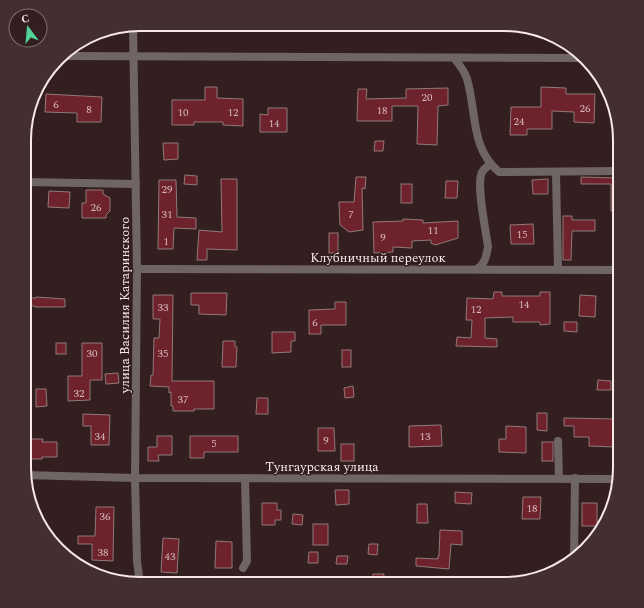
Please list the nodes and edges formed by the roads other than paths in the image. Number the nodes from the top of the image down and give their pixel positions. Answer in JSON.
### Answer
{"nodes":[{"id":1,"x":133,"y":31,"type":"edge"},
{"id":2,"x":71,"y":56,"type":"edge"},
{"id":3,"x":134,"y":56,"type":"junction"},
{"id":4,"x":454,"y":58,"type":"junction"},
{"id":5,"x":575,"y":58,"type":"edge"},
{"id":6,"x":491,"y":164,"type":"junction"},
{"id":7,"x":613,"y":171,"type":"edge"},
{"id":8,"x":556,"y":172,"type":"junction"},
{"id":9,"x":31,"y":182,"type":"edge"},
{"id":10,"x":136,"y":184,"type":"junction"},
{"id":11,"x":137,"y":269,"type":"junction"},
{"id":12,"x":477,"y":269,"type":"junction"},
{"id":13,"x":558,"y":269,"type":"junction"},
{"id":14,"x":613,"y":270,"type":"edge"},
{"id":15,"x":558,"y":441,"type":"dead end"},
{"id":16,"x":31,"y":475,"type":"edge"},
{"id":17,"x":135,"y":478,"type":"junction"},
{"id":18,"x":245,"y":478,"type":"junction"},
{"id":19,"x":559,"y":478,"type":"junction"},
{"id":20,"x":575,"y":478,"type":"junction"},
{"id":21,"x":612,"y":478,"type":"edge"},
{"id":22,"x":574,"y":551,"type":"edge"},
{"id":23,"x":243,"y":568,"type":"dead end"},
{"id":24,"x":139,"y":577,"type":"edge"}],
"edges":[{"from":1,"to":3,"type":"street","name":"улица Василия Катаринского"},
{"from":2,"to":3,"type":"street"},
{"from":3,"to":4,"type":"street"},
{"from":3,"to":10,"type":"street","name":"улица Василия Катаринского"},
{"from":4,"to":5,"type":"street"},
{"from":4,"to":6,"type":"street"},
{"from":6,"to":8,"type":"street"},
{"from":6,"to":12,"type":"street"},
{"from":7,"to":8,"type":"street"},
{"from":8,"to":13,"type":"street"},
{"from":9,"to":10,"type":"street"},
{"from":10,"to":11,"type":"street","name":"улица Василия Катаринского"},
{"from":11,"to":12,"type":"street","name":"Клубничный переулок"},
{"from":11,"to":17,"type":"street","name":"улица Василия Катаринского"},
{"from":12,"to":13,"type":"street","name":"Клубничный переулок"},
{"from":13,"to":14,"type":"street","name":"Клубничный переулок"},
{"from":15,"to":19,"type":"street"},
{"from":16,"to":17,"type":"street","name":"Тунгаурская улица"},
{"from":17,"to":18,"type":"street","name":"Тунгаурская улица"},
{"from":17,"to":24,"type":"street","name":"улица Василия Катаринского"},
{"from":18,"to":19,"type":"street","name":"Тунгаурская улица"},
{"from":18,"to":23,"type":"street"},
{"from":19,"to":20,"type":"street","name":"Тунгаурская улица"},
{"from":20,"to":21,"type":"street","name":"Тунгаурская улица"},
{"from":20,"to":22,"type":"street"}]}
